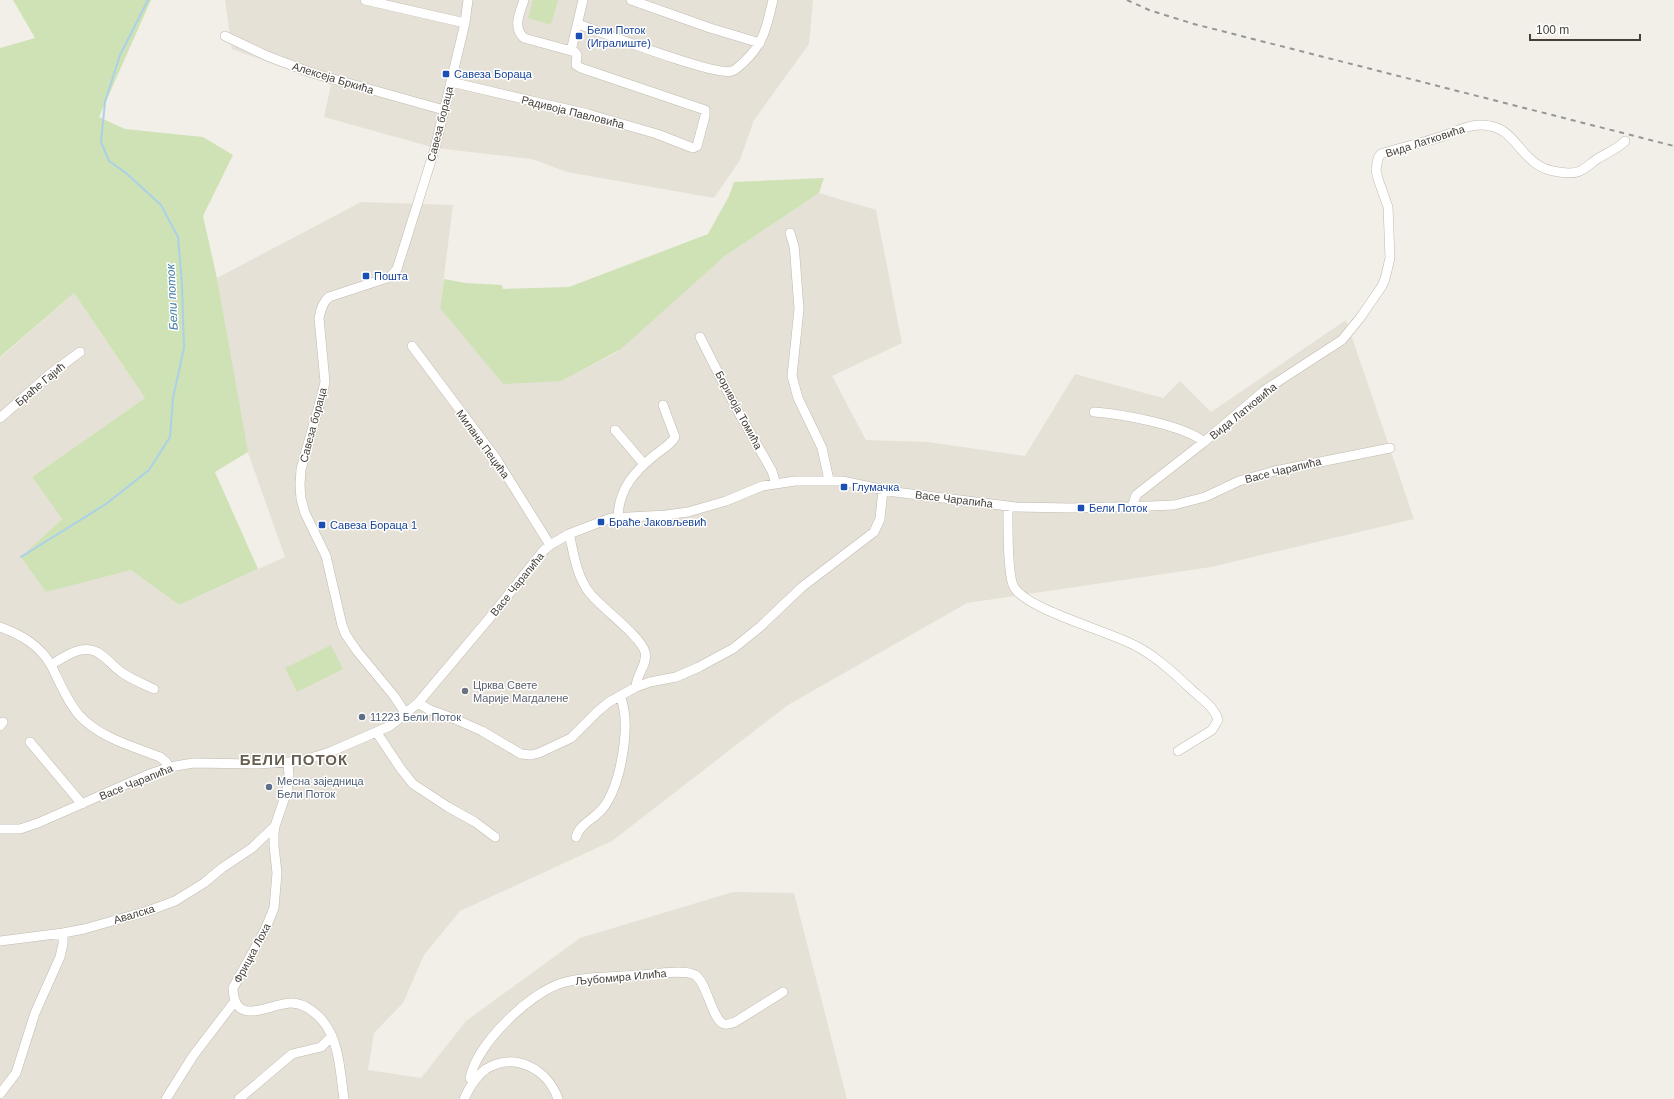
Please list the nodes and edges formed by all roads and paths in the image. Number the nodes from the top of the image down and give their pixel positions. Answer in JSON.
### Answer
{"nodes":[{"id":1,"x":365,"y":0,"type":"edge"},
{"id":2,"x":468,"y":0,"type":"edge"},
{"id":3,"x":524,"y":0,"type":"edge"},
{"id":4,"x":583,"y":0,"type":"edge"},
{"id":5,"x":631,"y":0,"type":"edge"},
{"id":6,"x":772,"y":0,"type":"edge"},
{"id":7,"x":465,"y":23,"type":"junction"},
{"id":8,"x":578,"y":24,"type":"junction"},
{"id":9,"x":224,"y":36,"type":"dead end"},
{"id":10,"x":760,"y":43,"type":"junction"},
{"id":11,"x":571,"y":51,"type":"junction"},
{"id":12,"x":450,"y":82,"type":"junction"},
{"id":13,"x":444,"y":110,"type":"junction"},
{"id":14,"x":1625,"y":141,"type":"dead end"},
{"id":15,"x":790,"y":233,"type":"dead end"},
{"id":16,"x":700,"y":337,"type":"dead end"},
{"id":17,"x":412,"y":346,"type":"dead end"},
{"id":18,"x":80,"y":352,"type":"dead end"},
{"id":19,"x":662,"y":405,"type":"dead end"},
{"id":20,"x":1094,"y":412,"type":"dead end"},
{"id":21,"x":0,"y":418,"type":"edge"},
{"id":22,"x":615,"y":430,"type":"dead end"},
{"id":23,"x":1204,"y":442,"type":"junction"},
{"id":24,"x":1390,"y":448,"type":"dead end"},
{"id":25,"x":644,"y":464,"type":"junction"},
{"id":26,"x":829,"y":480,"type":"junction"},
{"id":27,"x":776,"y":484,"type":"junction"},
{"id":28,"x":884,"y":489,"type":"junction"},
{"id":29,"x":1008,"y":506,"type":"junction"},
{"id":30,"x":1132,"y":507,"type":"junction"},
{"id":31,"x":618,"y":517,"type":"junction"},
{"id":32,"x":569,"y":534,"type":"junction"},
{"id":33,"x":550,"y":545,"type":"junction"},
{"id":34,"x":0,"y":627,"type":"edge"},
{"id":35,"x":51,"y":665,"type":"junction"},
{"id":36,"x":636,"y":687,"type":"junction"},
{"id":37,"x":154,"y":689,"type":"dead end"},
{"id":38,"x":620,"y":696,"type":"junction"},
{"id":39,"x":418,"y":703,"type":"junction"},
{"id":40,"x":406,"y":714,"type":"junction"},
{"id":41,"x":377,"y":733,"type":"junction"},
{"id":42,"x":30,"y":742,"type":"dead end"},
{"id":43,"x":1178,"y":751,"type":"dead end"},
{"id":44,"x":288,"y":763,"type":"junction"},
{"id":45,"x":170,"y":767,"type":"junction"},
{"id":46,"x":82,"y":804,"type":"junction"},
{"id":47,"x":275,"y":826,"type":"junction"},
{"id":48,"x":0,"y":830,"type":"edge"},
{"id":49,"x":496,"y":837,"type":"dead end"},
{"id":50,"x":576,"y":837,"type":"dead end"},
{"id":51,"x":274,"y":846,"type":"junction"},
{"id":52,"x":252,"y":848,"type":"junction"},
{"id":53,"x":63,"y":933,"type":"junction"},
{"id":54,"x":0,"y":941,"type":"edge"},
{"id":55,"x":783,"y":992,"type":"dead end"},
{"id":56,"x":235,"y":1001,"type":"junction"},
{"id":57,"x":332,"y":1036,"type":"junction"},
{"id":58,"x":474,"y":1082,"type":"junction"},
{"id":59,"x":0,"y":1094,"type":"edge"},
{"id":60,"x":166,"y":1099,"type":"edge"},
{"id":61,"x":239,"y":1099,"type":"edge"},
{"id":62,"x":344,"y":1099,"type":"edge"},
{"id":63,"x":464,"y":1099,"type":"edge"},
{"id":64,"x":558,"y":1099,"type":"edge"}],
"edges":[{"from":1,"to":7,"type":"street"},
{"from":2,"to":7,"type":"street","name":"Савеза бораца"},
{"from":3,"to":11,"type":"street"},
{"from":4,"to":8,"type":"street"},
{"from":5,"to":10,"type":"street"},
{"from":6,"to":10,"type":"street"},
{"from":7,"to":12,"type":"street","name":"Савеза бораца"},
{"from":8,"to":10,"type":"street"},
{"from":8,"to":11,"type":"street"},
{"from":9,"to":13,"type":"street","name":"Алексеја Бркића"},
{"from":11,"to":12,"type":"street","name":"Радивоја Павловића"},
{"from":12,"to":13,"type":"street","name":"Савеза бораца"},
{"from":13,"to":40,"type":"street","name":"Савеза бораца"},
{"from":14,"to":23,"type":"street","name":"Вида Латковића"},
{"from":15,"to":26,"type":"street"},
{"from":16,"to":27,"type":"street","name":"Боривоја Томића"},
{"from":17,"to":33,"type":"street","name":"Милана Пецића"},
{"from":18,"to":21,"type":"street","name":"Браће Гајић"},
{"from":19,"to":25,"type":"street"},
{"from":20,"to":23,"type":"street","name":"Вида Латковића"},
{"from":22,"to":25,"type":"street"},
{"from":23,"to":30,"type":"street","name":"Вида Латковића"},
{"from":24,"to":30,"type":"street","name":"Васе Чарапића"},
{"from":25,"to":31,"type":"street"},
{"from":26,"to":27,"type":"street","name":"Васе Чарапића"},
{"from":26,"to":28,"type":"street","name":"Васе Чарапића"},
{"from":27,"to":31,"type":"street","name":"Васе Чарапића"},
{"from":28,"to":29,"type":"street","name":"Васе Чарапића"},
{"from":28,"to":36,"type":"street"},
{"from":29,"to":30,"type":"street","name":"Васе Чарапића"},
{"from":29,"to":43,"type":"street"},
{"from":31,"to":32,"type":"street","name":"Васе Чарапића"},
{"from":32,"to":33,"type":"street","name":"Васе Чарапића"},
{"from":32,"to":36,"type":"street"},
{"from":33,"to":39,"type":"street","name":"Васе Чарапића"},
{"from":34,"to":35,"type":"street"},
{"from":35,"to":37,"type":"street"},
{"from":35,"to":45,"type":"street"},
{"from":36,"to":38,"type":"street"},
{"from":38,"to":39,"type":"street"},
{"from":38,"to":50,"type":"street"},
{"from":39,"to":40,"type":"street","name":"Васе Чарапића"},
{"from":40,"to":41,"type":"street","name":"Васе Чарапића"},
{"from":41,"to":44,"type":"street","name":"Васе Чарапића"},
{"from":41,"to":49,"type":"street"},
{"from":42,"to":46,"type":"street"},
{"from":44,"to":45,"type":"street","name":"Васе Чарапића"},
{"from":44,"to":47,"type":"street","name":"Авалска"},
{"from":45,"to":46,"type":"street","name":"Васе Чарапића"},
{"from":46,"to":48,"type":"street","name":"Васе Чарапића"},
{"from":47,"to":51,"type":"street","name":"Авалска"},
{"from":47,"to":52,"type":"street","name":"Авалска"},
{"from":51,"to":52,"type":"street","name":"Авалска"},
{"from":51,"to":56,"type":"street","name":"Фрицка Лоха"},
{"from":52,"to":53,"type":"street","name":"Авалска"},
{"from":53,"to":54,"type":"street","name":"Авалска"},
{"from":53,"to":59,"type":"street"},
{"from":55,"to":58,"type":"street","name":"Љубомира Илића"},
{"from":56,"to":57,"type":"street"},
{"from":56,"to":60,"type":"street"},
{"from":57,"to":61,"type":"street"},
{"from":57,"to":62,"type":"street"},
{"from":58,"to":63,"type":"street"},
{"from":58,"to":64,"type":"street"}]}
